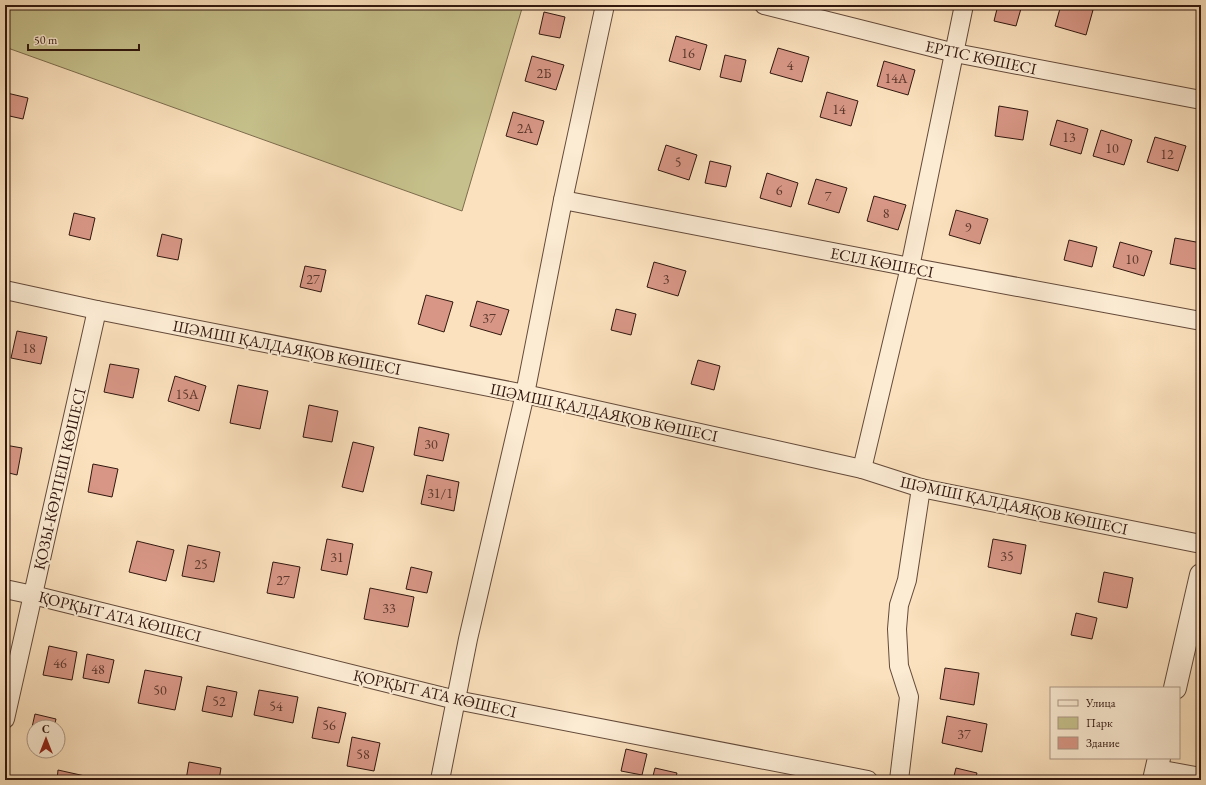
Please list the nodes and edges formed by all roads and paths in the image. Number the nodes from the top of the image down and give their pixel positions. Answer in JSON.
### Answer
{"nodes":[{"id":1,"x":605,"y":5,"type":"edge"},
{"id":2,"x":764,"y":5,"type":"edge"},
{"id":3,"x":964,"y":5,"type":"edge"},
{"id":4,"x":955,"y":53,"type":"junction"},
{"id":5,"x":1201,"y":100,"type":"edge"},
{"id":6,"x":564,"y":200,"type":"junction"},
{"id":7,"x":910,"y":267,"type":"junction"},
{"id":8,"x":5,"y":290,"type":"edge"},
{"id":9,"x":97,"y":310,"type":"junction"},
{"id":10,"x":1201,"y":321,"type":"edge"},
{"id":11,"x":525,"y":394,"type":"junction"},
{"id":12,"x":862,"y":469,"type":"junction"},
{"id":13,"x":921,"y":488,"type":"junction"},
{"id":14,"x":1201,"y":544,"type":"edge"},
{"id":15,"x":1201,"y":575,"type":"edge"},
{"id":16,"x":5,"y":589,"type":"edge"},
{"id":17,"x":33,"y":595,"type":"junction"},
{"id":18,"x":1175,"y":687,"type":"edge"},
{"id":19,"x":456,"y":700,"type":"junction"},
{"id":20,"x":5,"y":719,"type":"edge"},
{"id":21,"x":1157,"y":769,"type":"edge"},
{"id":22,"x":1201,"y":777,"type":"edge"},
{"id":23,"x":440,"y":780,"type":"edge"},
{"id":24,"x":868,"y":780,"type":"edge"},
{"id":25,"x":898,"y":780,"type":"edge"}],
"edges":[{"from":1,"to":6,"type":"street"},
{"from":2,"to":4,"type":"street","name":"ЕРТІС КӨШЕСІ"},
{"from":3,"to":4,"type":"street"},
{"from":4,"to":5,"type":"street","name":"ЕРТІС КӨШЕСІ"},
{"from":4,"to":7,"type":"street"},
{"from":6,"to":7,"type":"street","name":"ЕСІЛ КӨШЕСІ"},
{"from":6,"to":11,"type":"street"},
{"from":7,"to":10,"type":"street","name":"ЕСІЛ КӨШЕСІ"},
{"from":7,"to":12,"type":"street"},
{"from":8,"to":9,"type":"street","name":"ШӘМШІ ҚАЛДАЯҚОВ КӨШЕСІ"},
{"from":9,"to":11,"type":"street","name":"ШӘМШІ ҚАЛДАЯҚОВ КӨШЕСІ"},
{"from":9,"to":17,"type":"street","name":"ҚОЗЫ-КӨРПЕШ КӨШЕСІ"},
{"from":11,"to":12,"type":"street","name":"ШӘМШІ ҚАЛДАЯҚОВ КӨШЕСІ"},
{"from":11,"to":19,"type":"street"},
{"from":12,"to":13,"type":"street","name":"ШӘМШІ ҚАЛДАЯҚОВ КӨШЕСІ"},
{"from":13,"to":14,"type":"street","name":"ШӘМШІ ҚАЛДАЯҚОВ КӨШЕСІ"},
{"from":13,"to":25,"type":"street"},
{"from":15,"to":18,"type":"street"},
{"from":16,"to":17,"type":"street","name":"ҚОРҚЫТ АТА КӨШЕСІ"},
{"from":17,"to":19,"type":"street","name":"ҚОРҚЫТ АТА КӨШЕСІ"},
{"from":17,"to":20,"type":"street","name":"ҚОЗЫ-КӨРПЕШ КӨШЕСІ"},
{"from":19,"to":23,"type":"street"},
{"from":19,"to":24,"type":"street","name":"ҚОРҚЫТ АТА КӨШЕСІ"},
{"from":21,"to":22,"type":"street"}]}
